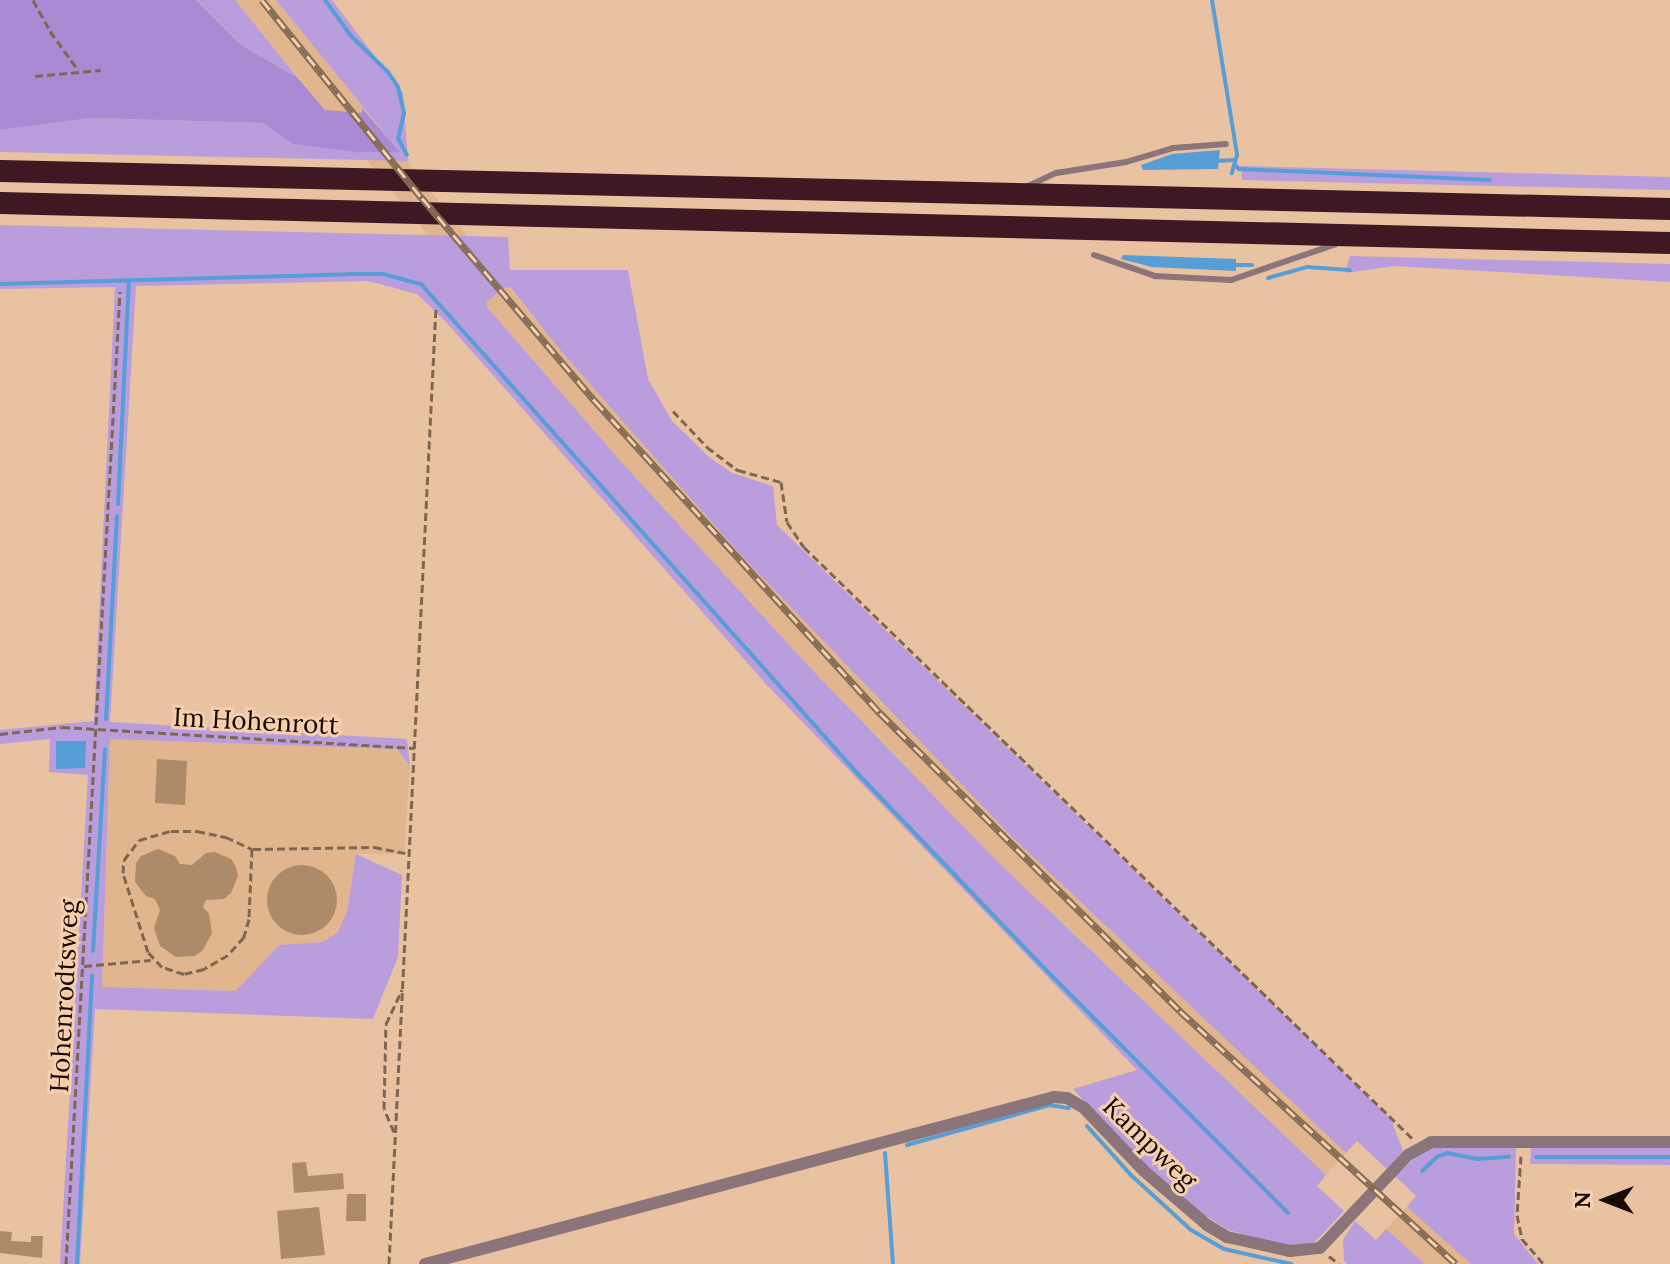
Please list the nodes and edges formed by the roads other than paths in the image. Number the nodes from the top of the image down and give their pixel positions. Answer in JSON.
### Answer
{"nodes":[{"id":1,"x":1226,"y":144,"type":"dead end"},
{"id":2,"x":0,"y":171,"type":"edge"},
{"id":3,"x":1013,"y":194,"type":"junction"},
{"id":4,"x":0,"y":203,"type":"edge"},
{"id":5,"x":1670,"y":209,"type":"edge"},
{"id":6,"x":1357,"y":236,"type":"junction"},
{"id":7,"x":1670,"y":243,"type":"edge"},
{"id":8,"x":1094,"y":255,"type":"dead end"},
{"id":9,"x":1670,"y":1142,"type":"edge"},
{"id":10,"x":425,"y":1264,"type":"edge"}],
"edges":[{"from":1,"to":3,"type":"lane"},
{"from":2,"to":3,"type":"highway"},
{"from":3,"to":5,"type":"highway"},
{"from":4,"to":6,"type":"highway"},
{"from":6,"to":7,"type":"highway"},
{"from":6,"to":8,"type":"lane"},
{"from":9,"to":10,"type":"street","name":"Kampweg"}]}
